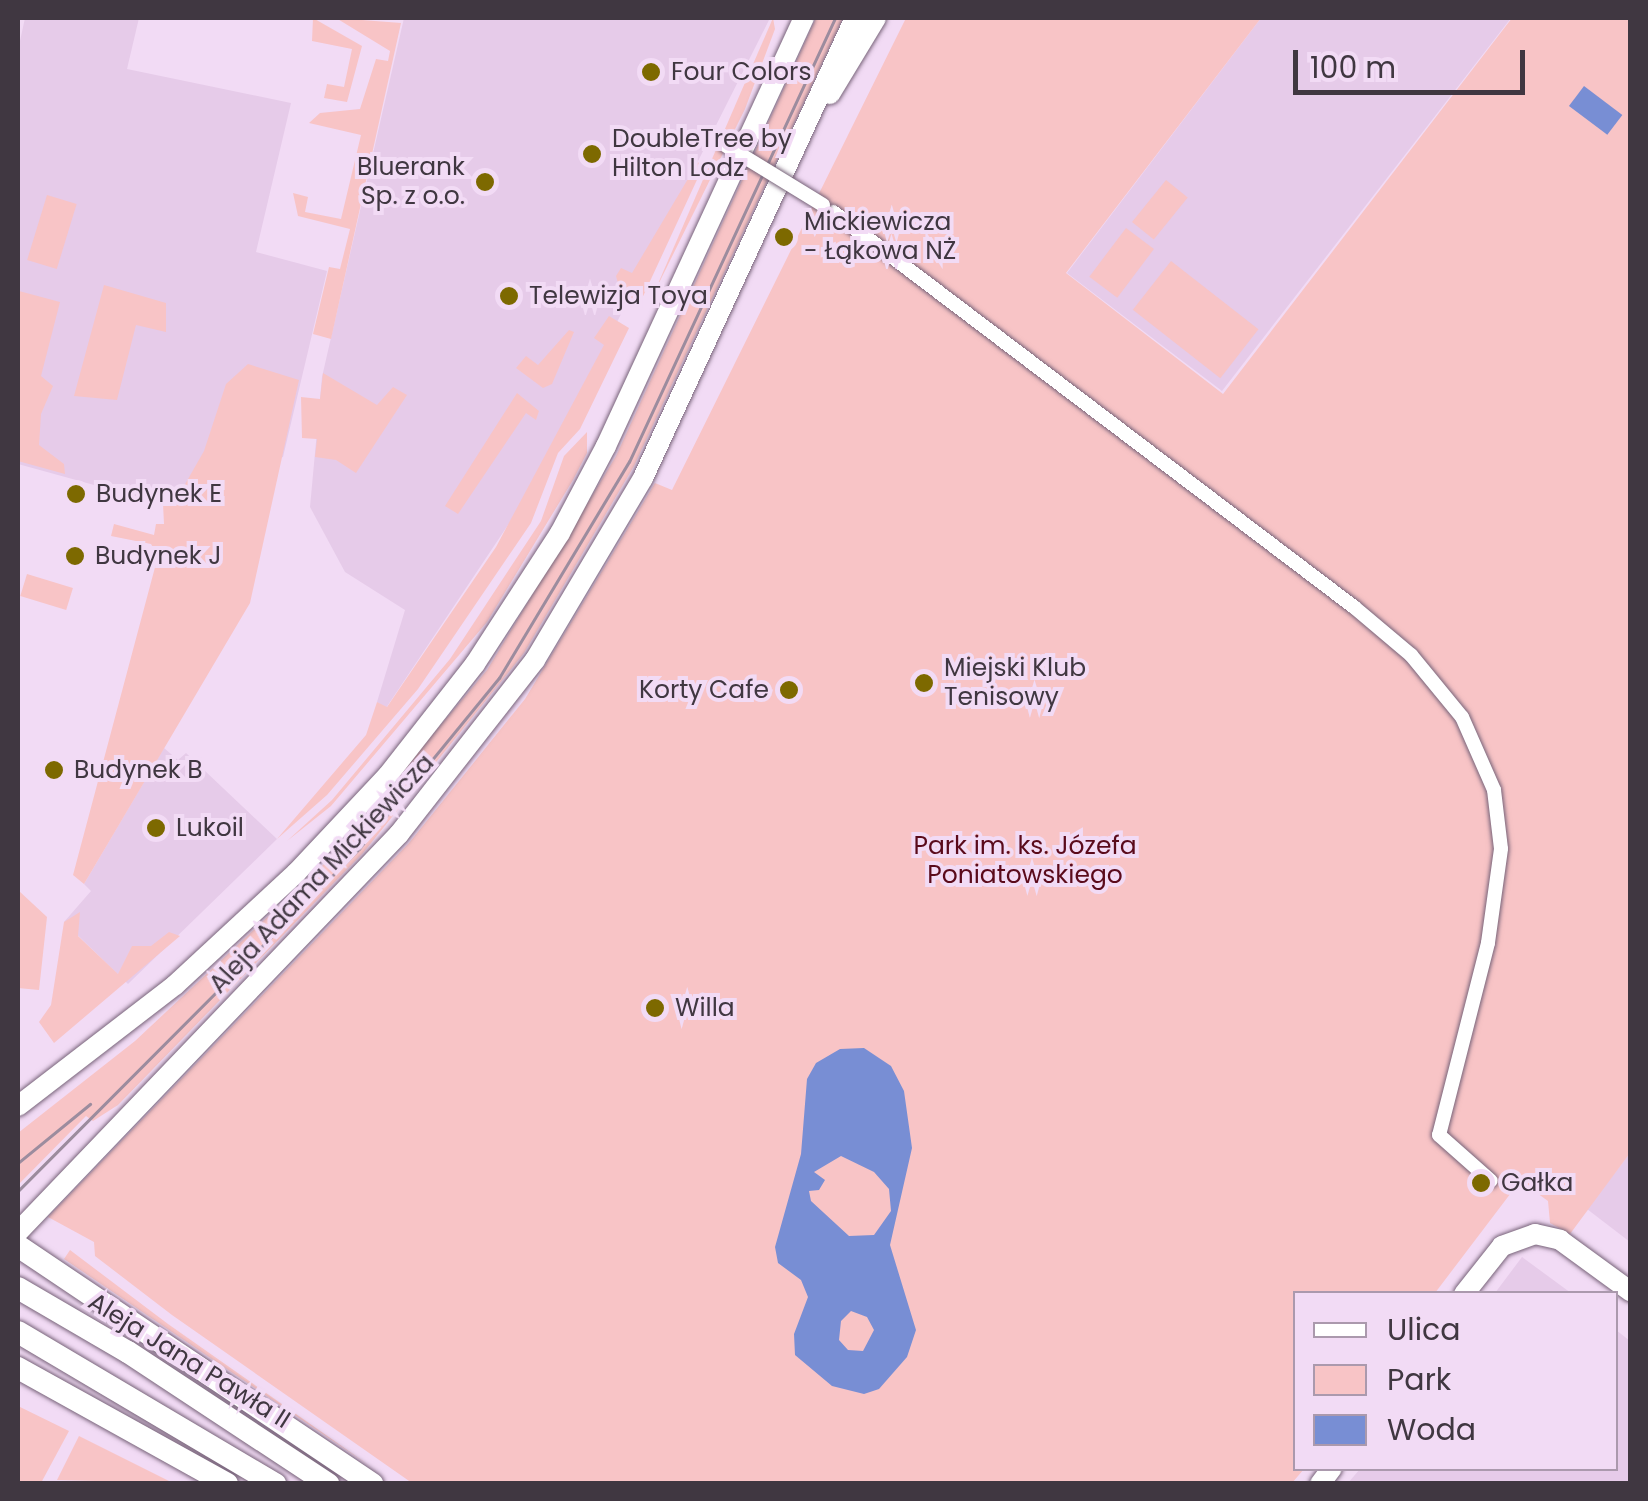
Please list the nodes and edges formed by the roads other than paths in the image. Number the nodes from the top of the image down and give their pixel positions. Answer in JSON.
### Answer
{"nodes":[{"id":1,"x":788,"y":18,"type":"edge"},
{"id":2,"x":804,"y":18,"type":"edge"},
{"id":3,"x":854,"y":18,"type":"edge"},
{"id":4,"x":876,"y":18,"type":"edge"},
{"id":5,"x":758,"y":115,"type":"junction"},
{"id":6,"x":802,"y":137,"type":"junction"},
{"id":7,"x":725,"y":145,"type":"dead end"},
{"id":8,"x":18,"y":1106,"type":"edge"},
{"id":9,"x":1491,"y":1181,"type":"dead end"},
{"id":10,"x":18,"y":1232,"type":"edge"},
{"id":11,"x":18,"y":1246,"type":"edge"},
{"id":12,"x":18,"y":1288,"type":"edge"},
{"id":13,"x":1466,"y":1291,"type":"edge"},
{"id":14,"x":1630,"y":1292,"type":"edge"},
{"id":15,"x":18,"y":1332,"type":"edge"},
{"id":16,"x":18,"y":1368,"type":"edge"},
{"id":17,"x":227,"y":1484,"type":"edge"},
{"id":18,"x":274,"y":1484,"type":"edge"},
{"id":19,"x":328,"y":1484,"type":"edge"},
{"id":20,"x":372,"y":1484,"type":"edge"}],
"edges":[{"from":1,"to":5,"type":"main road","name":"Aleja Adama Mickiewicza"},
{"from":2,"to":5,"type":"main road","name":"Aleja Adama Mickiewicza"},
{"from":3,"to":6,"type":"main road","name":"Aleja Adama Mickiewicza"},
{"from":4,"to":6,"type":"main road","name":"Aleja Adama Mickiewicza"},
{"from":5,"to":8,"type":"main road","name":"Aleja Adama Mickiewicza"},
{"from":6,"to":10,"type":"main road","name":"Aleja Adama Mickiewicza"},
{"from":7,"to":9,"type":"street","bridge":true},
{"from":11,"to":20,"type":"main road"},
{"from":12,"to":19,"type":"main road","name":"Aleja Jana Pawła II"},
{"from":13,"to":14,"type":"main road"},
{"from":15,"to":18,"type":"main road"},
{"from":16,"to":17,"type":"main road"}]}
